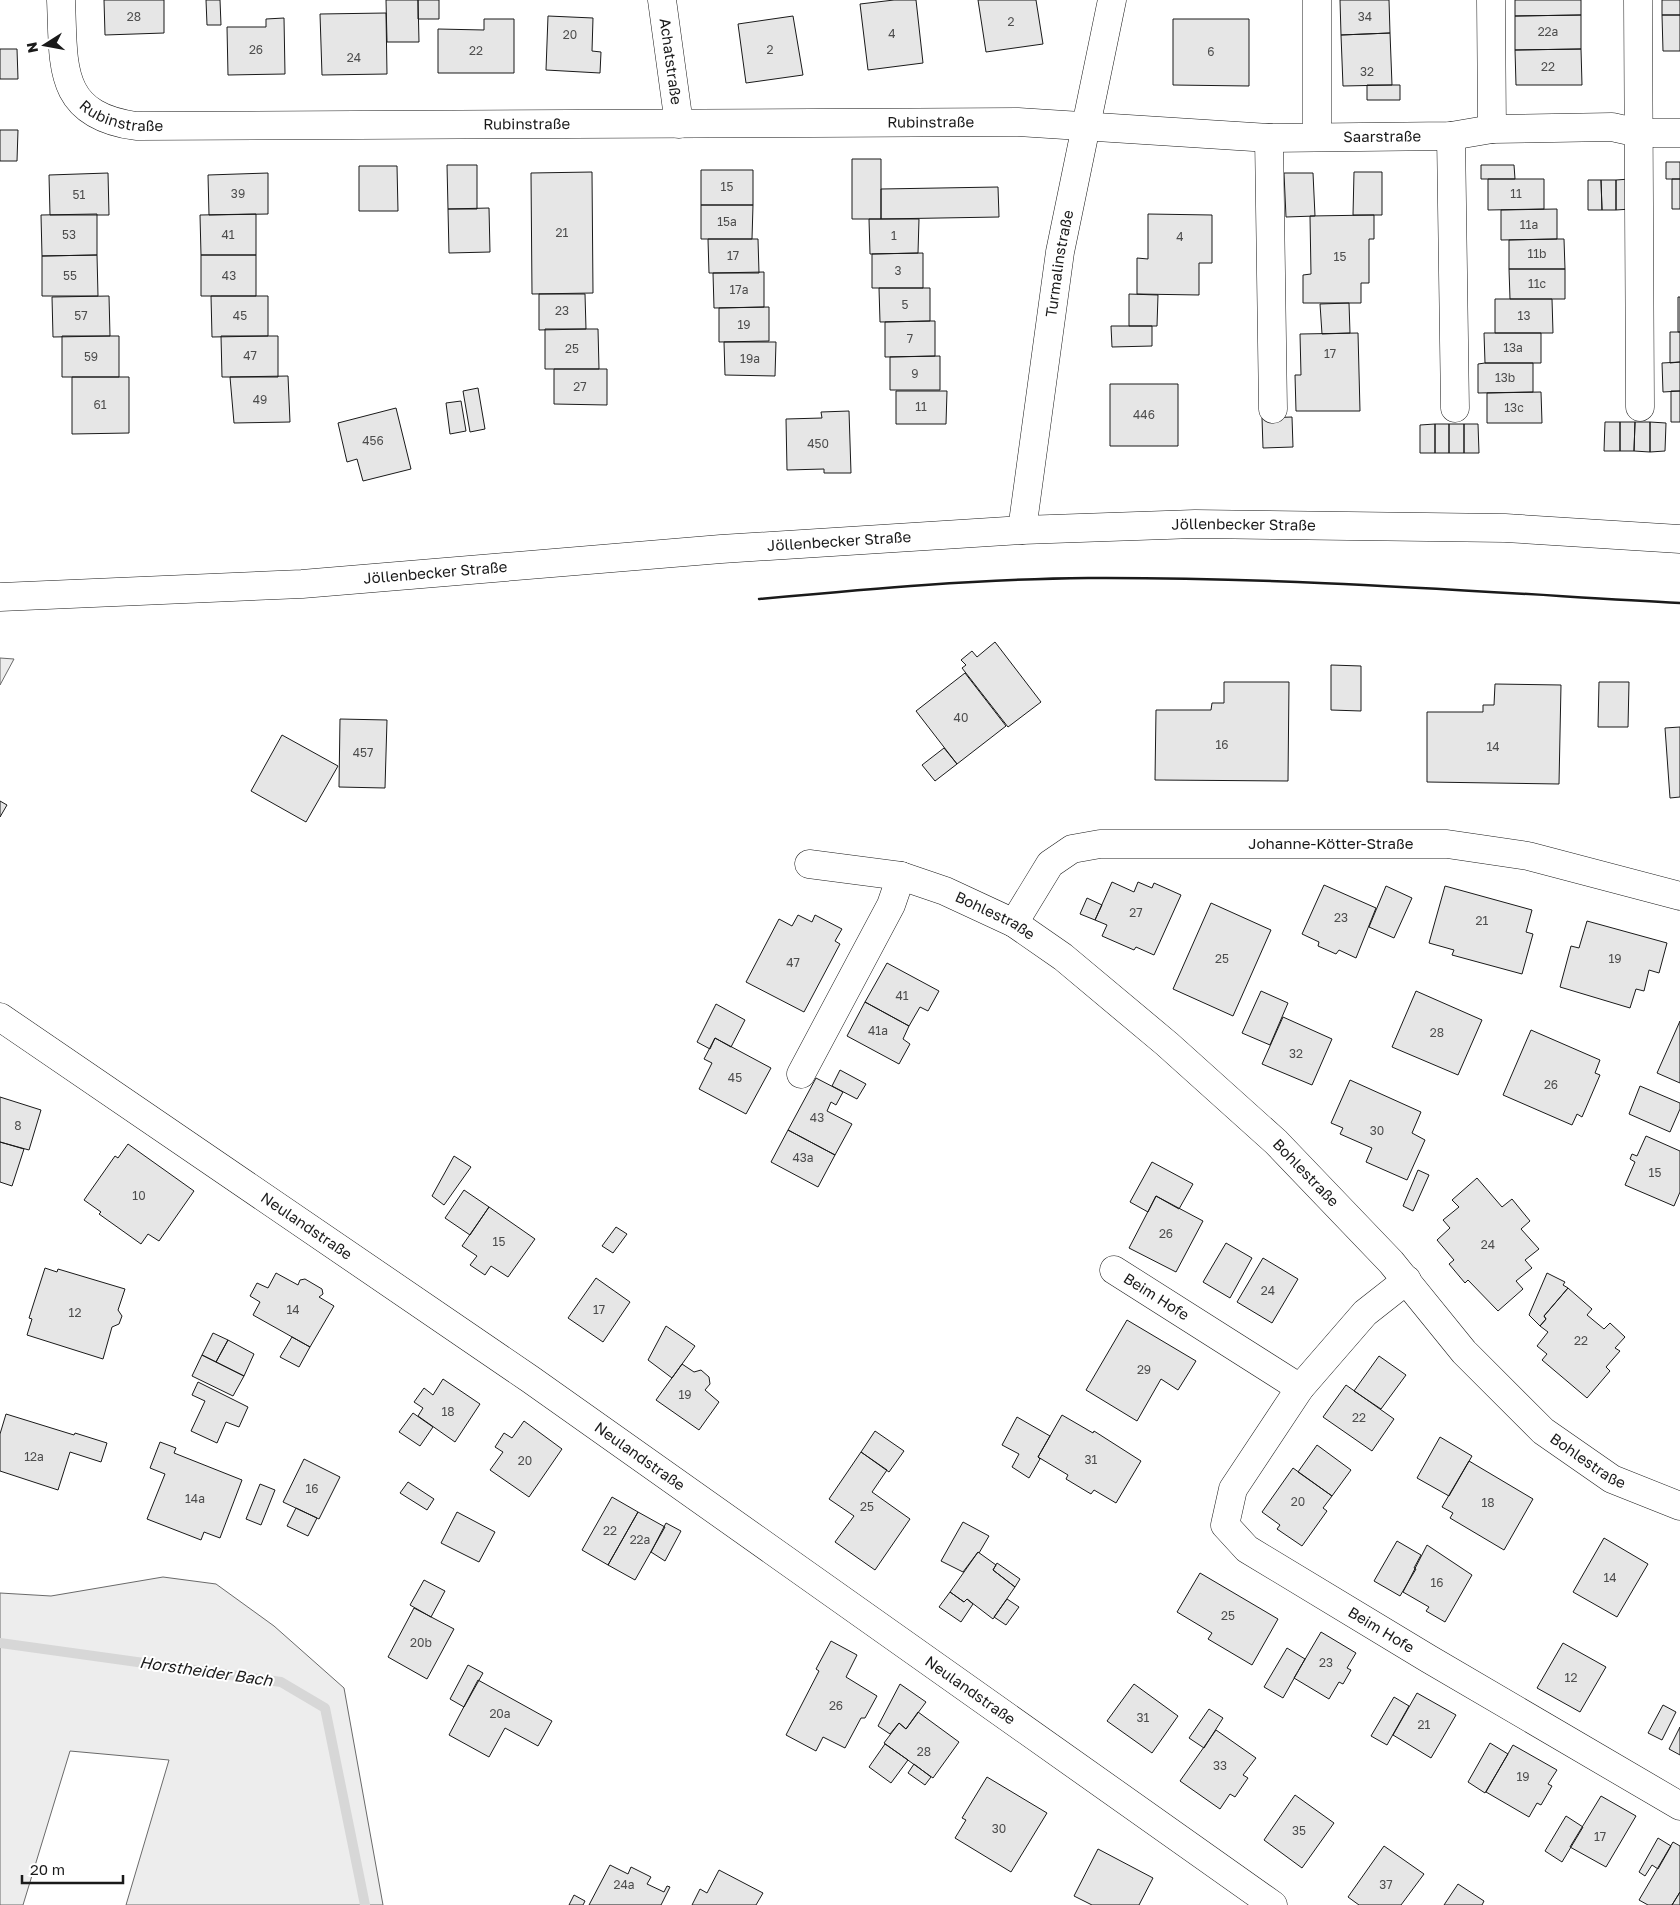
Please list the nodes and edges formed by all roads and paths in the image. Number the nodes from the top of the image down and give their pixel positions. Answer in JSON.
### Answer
{"nodes":[{"id":1,"x":61,"y":0,"type":"edge"},
{"id":2,"x":662,"y":0,"type":"edge"},
{"id":3,"x":1112,"y":0,"type":"edge"},
{"id":4,"x":1317,"y":0,"type":"edge"},
{"id":5,"x":1491,"y":0,"type":"edge"},
{"id":6,"x":1638,"y":0,"type":"edge"},
{"id":7,"x":679,"y":124,"type":"junction"},
{"id":8,"x":1084,"y":128,"type":"junction"},
{"id":9,"x":1492,"y":129,"type":"junction"},
{"id":10,"x":1639,"y":133,"type":"junction"},
{"id":11,"x":1680,"y":133,"type":"edge"},
{"id":12,"x":1451,"y":136,"type":"junction"},
{"id":13,"x":1317,"y":137,"type":"junction"},
{"id":14,"x":1269,"y":138,"type":"junction"},
{"id":15,"x":1640,"y":407,"type":"dead end"},
{"id":16,"x":1454,"y":408,"type":"dead end"},
{"id":17,"x":1273,"y":409,"type":"dead end"},
{"id":18,"x":1022,"y":530,"type":"junction"},
{"id":19,"x":1680,"y":539,"type":"edge"},
{"id":20,"x":0,"y":597,"type":"edge"},
{"id":21,"x":809,"y":864,"type":"dead end"},
{"id":22,"x":901,"y":876,"type":"junction"},
{"id":23,"x":1680,"y":896,"type":"edge"},
{"id":24,"x":1014,"y":923,"type":"junction"},
{"id":25,"x":0,"y":1017,"type":"edge"},
{"id":26,"x":801,"y":1074,"type":"dead end"},
{"id":27,"x":1114,"y":1270,"type":"dead end"},
{"id":28,"x":1407,"y":1280,"type":"junction"},
{"id":29,"x":1300,"y":1388,"type":"junction"},
{"id":30,"x":1680,"y":1506,"type":"edge"},
{"id":31,"x":1680,"y":1806,"type":"edge"},
{"id":32,"x":1272,"y":1905,"type":"edge"}],
"edges":[{"from":1,"to":7,"type":"street","name":"Rubinstraße"},
{"from":2,"to":7,"type":"street","name":"Achatstraße"},
{"from":3,"to":8,"type":"street","name":"Turmalinstraße"},
{"from":4,"to":13,"type":"street"},
{"from":5,"to":9,"type":"street"},
{"from":6,"to":10,"type":"street"},
{"from":7,"to":8,"type":"street","name":"Rubinstraße"},
{"from":8,"to":14,"type":"street","name":"Saarstraße"},
{"from":8,"to":18,"type":"street","name":"Turmalinstraße"},
{"from":9,"to":10,"type":"street","name":"Saarstraße"},
{"from":9,"to":12,"type":"street","name":"Saarstraße"},
{"from":10,"to":11,"type":"street","name":"Saarstraße"},
{"from":10,"to":15,"type":"street"},
{"from":12,"to":13,"type":"street","name":"Saarstraße"},
{"from":12,"to":16,"type":"street"},
{"from":13,"to":14,"type":"street","name":"Saarstraße"},
{"from":14,"to":17,"type":"street"},
{"from":18,"to":19,"type":"street","name":"Jöllenbecker Straße"},
{"from":18,"to":20,"type":"street","name":"Jöllenbecker Straße"},
{"from":21,"to":22,"type":"street","name":"Bohlestraße"},
{"from":22,"to":24,"type":"street","name":"Bohlestraße"},
{"from":22,"to":26,"type":"street"},
{"from":23,"to":24,"type":"street","name":"Johanne-Kötter-Straße"},
{"from":24,"to":28,"type":"street","name":"Bohlestraße"},
{"from":25,"to":32,"type":"street","name":"Neulandstraße"},
{"from":27,"to":29,"type":"street","name":"Beim Hofe"},
{"from":28,"to":29,"type":"street","name":"Beim Hofe"},
{"from":28,"to":30,"type":"street","name":"Bohlestraße"},
{"from":29,"to":31,"type":"street","name":"Beim Hofe"}]}
